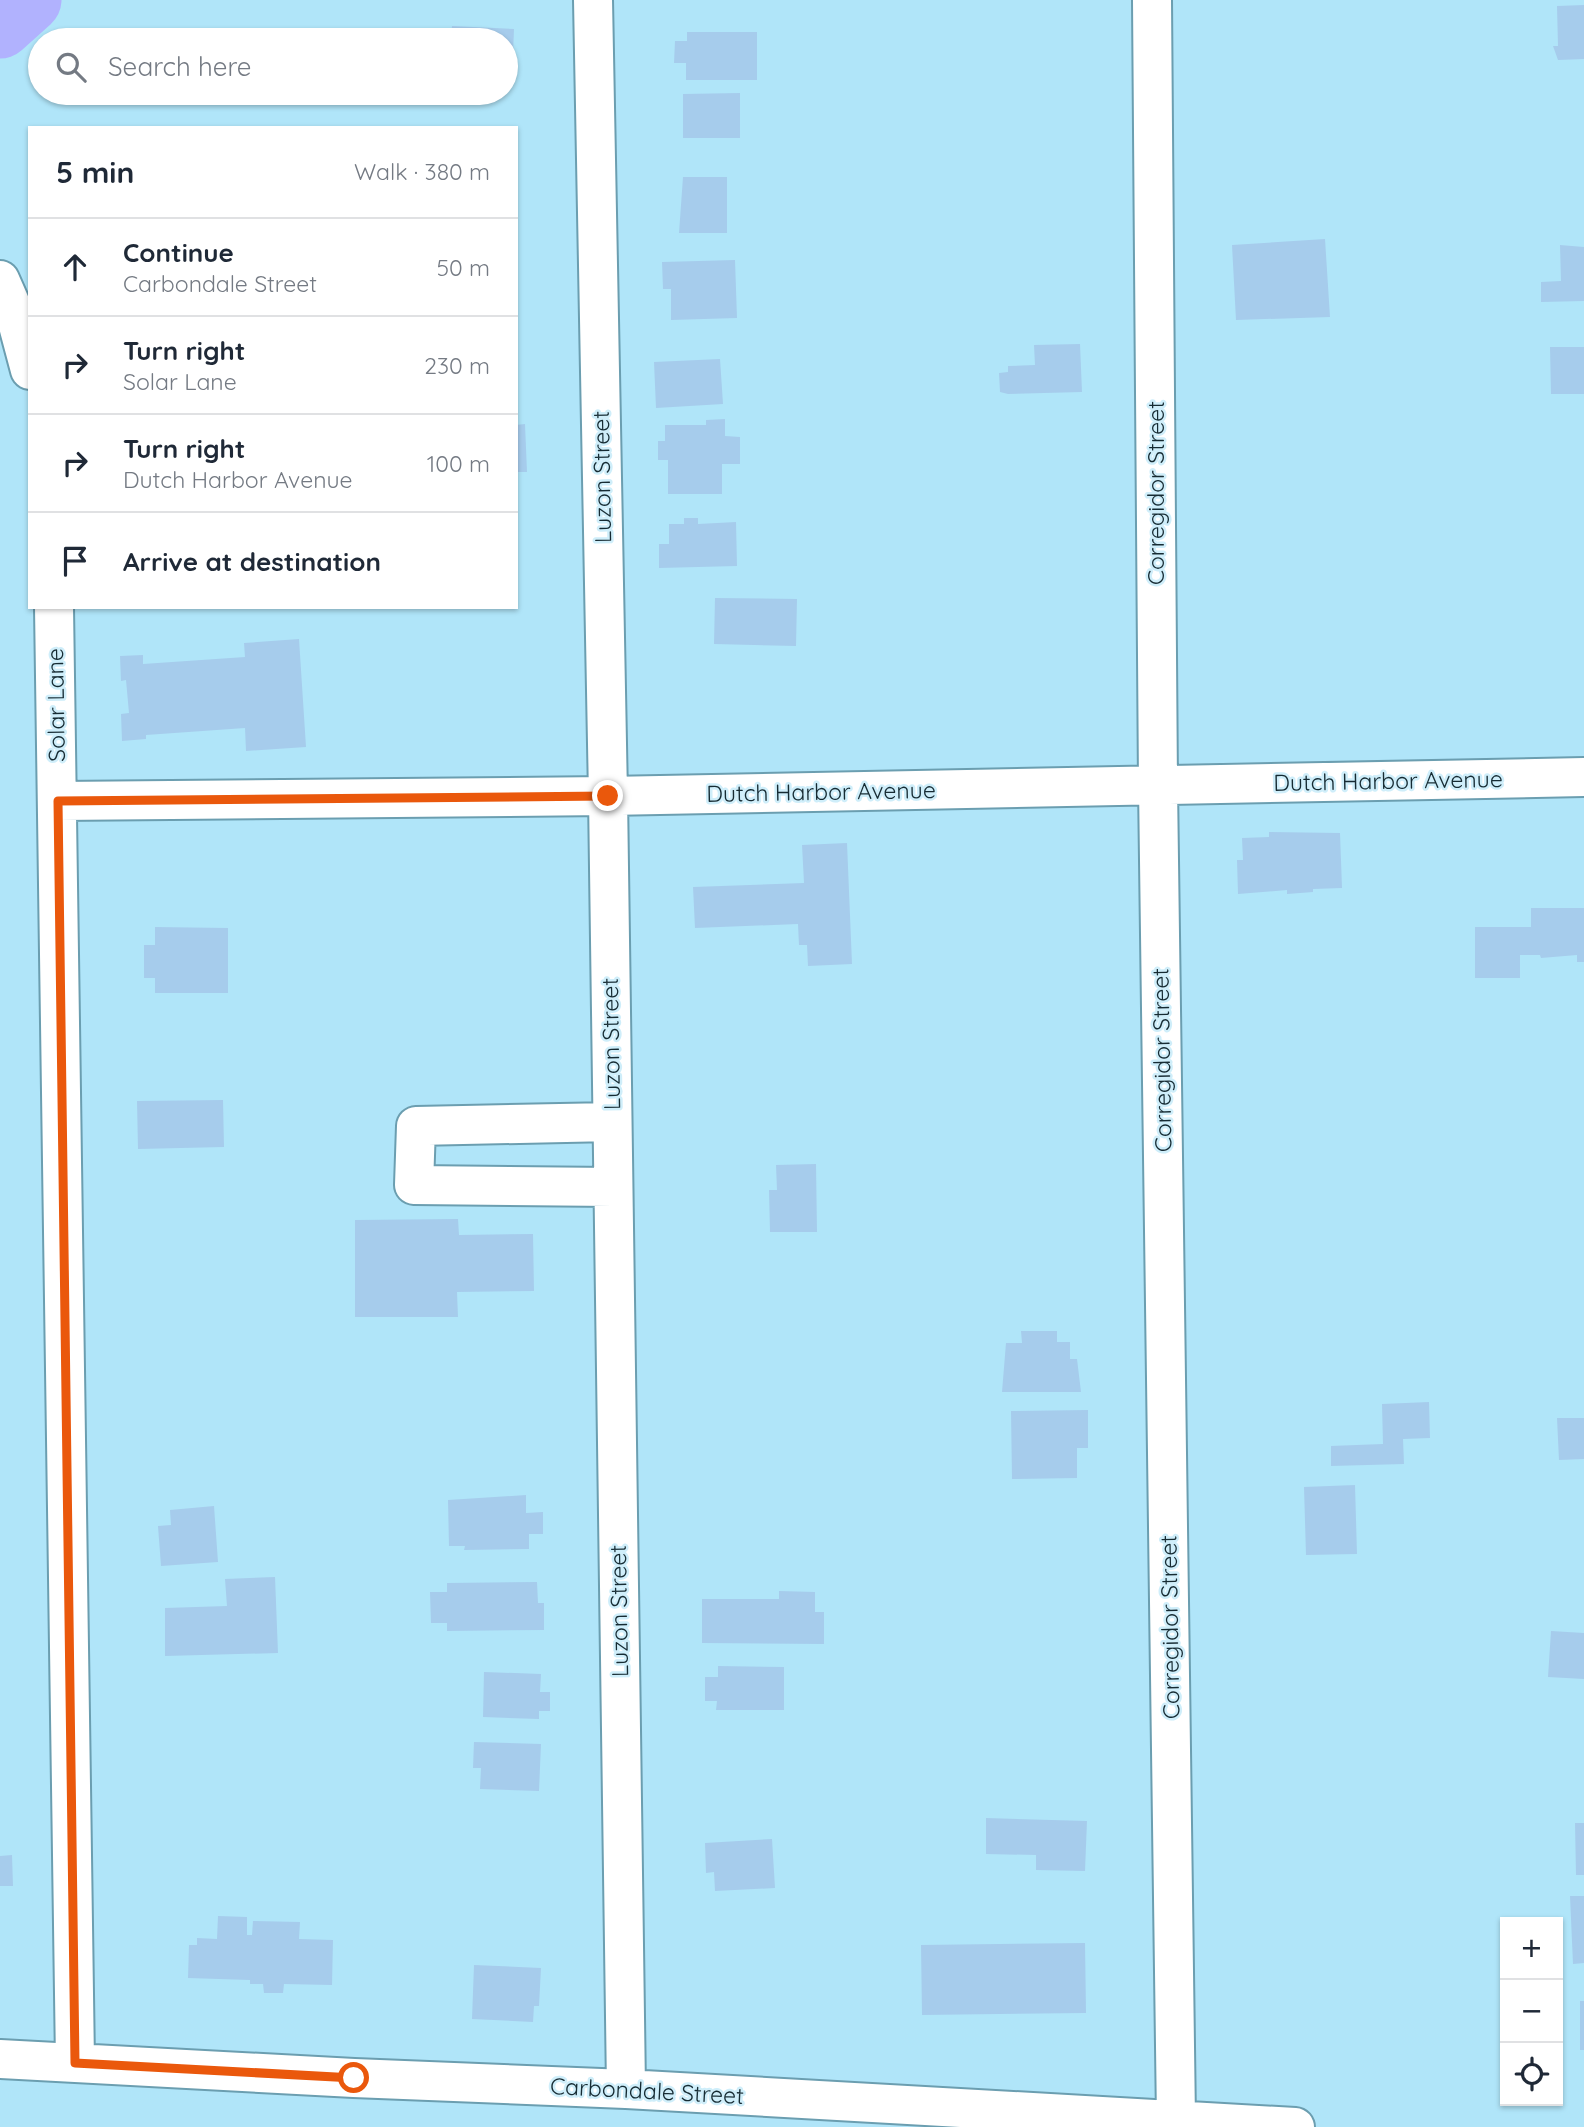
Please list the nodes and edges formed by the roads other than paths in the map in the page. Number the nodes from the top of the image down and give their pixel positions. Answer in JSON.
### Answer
{"nodes":[{"id":1,"x":593,"y":0,"type":"edge"},
{"id":2,"x":1152,"y":0,"type":"edge"},
{"id":3,"x":0,"y":280,"type":"edge"},
{"id":4,"x":28,"y":363,"type":"edge"},
{"id":5,"x":54,"y":609,"type":"edge"},
{"id":6,"x":1584,"y":776,"type":"edge"},
{"id":7,"x":1158,"y":786,"type":"junction"},
{"id":8,"x":608,"y":796,"type":"junction"},
{"id":9,"x":58,"y":801,"type":"junction"},
{"id":10,"x":612,"y":1122,"type":"junction"},
{"id":11,"x":613,"y":1187,"type":"junction"},
{"id":12,"x":0,"y":2059,"type":"edge"},
{"id":13,"x":75,"y":2063,"type":"junction"},
{"id":14,"x":626,"y":2089,"type":"junction"},
{"id":15,"x":1176,"y":2120,"type":"junction"},
{"id":16,"x":1295,"y":2127,"type":"edge"}],
"edges":[{"from":1,"to":8,"type":"street","name":"Luzon Street"},
{"from":2,"to":7,"type":"street","name":"Corregidor Street"},
{"from":3,"to":4,"type":"street"},
{"from":5,"to":9,"type":"street","name":"Solar Lane"},
{"from":6,"to":7,"type":"street","name":"Dutch Harbor Avenue"},
{"from":7,"to":8,"type":"street","name":"Dutch Harbor Avenue"},
{"from":7,"to":15,"type":"street","name":"Corregidor Street"},
{"from":8,"to":9,"type":"street","name":"Dutch Harbor Avenue"},
{"from":8,"to":10,"type":"street","name":"Luzon Street"},
{"from":9,"to":13,"type":"street","name":"Solar Lane"},
{"from":10,"to":11,"type":"street","name":"Luzon Street"},
{"from":10,"to":11,"type":"street"},
{"from":11,"to":14,"type":"street","name":"Luzon Street"},
{"from":12,"to":13,"type":"street","name":"Carbondale Street"},
{"from":13,"to":14,"type":"street","name":"Carbondale Street"},
{"from":14,"to":15,"type":"street","name":"Carbondale Street"},
{"from":15,"to":16,"type":"street","name":"Carbondale Street"}]}
